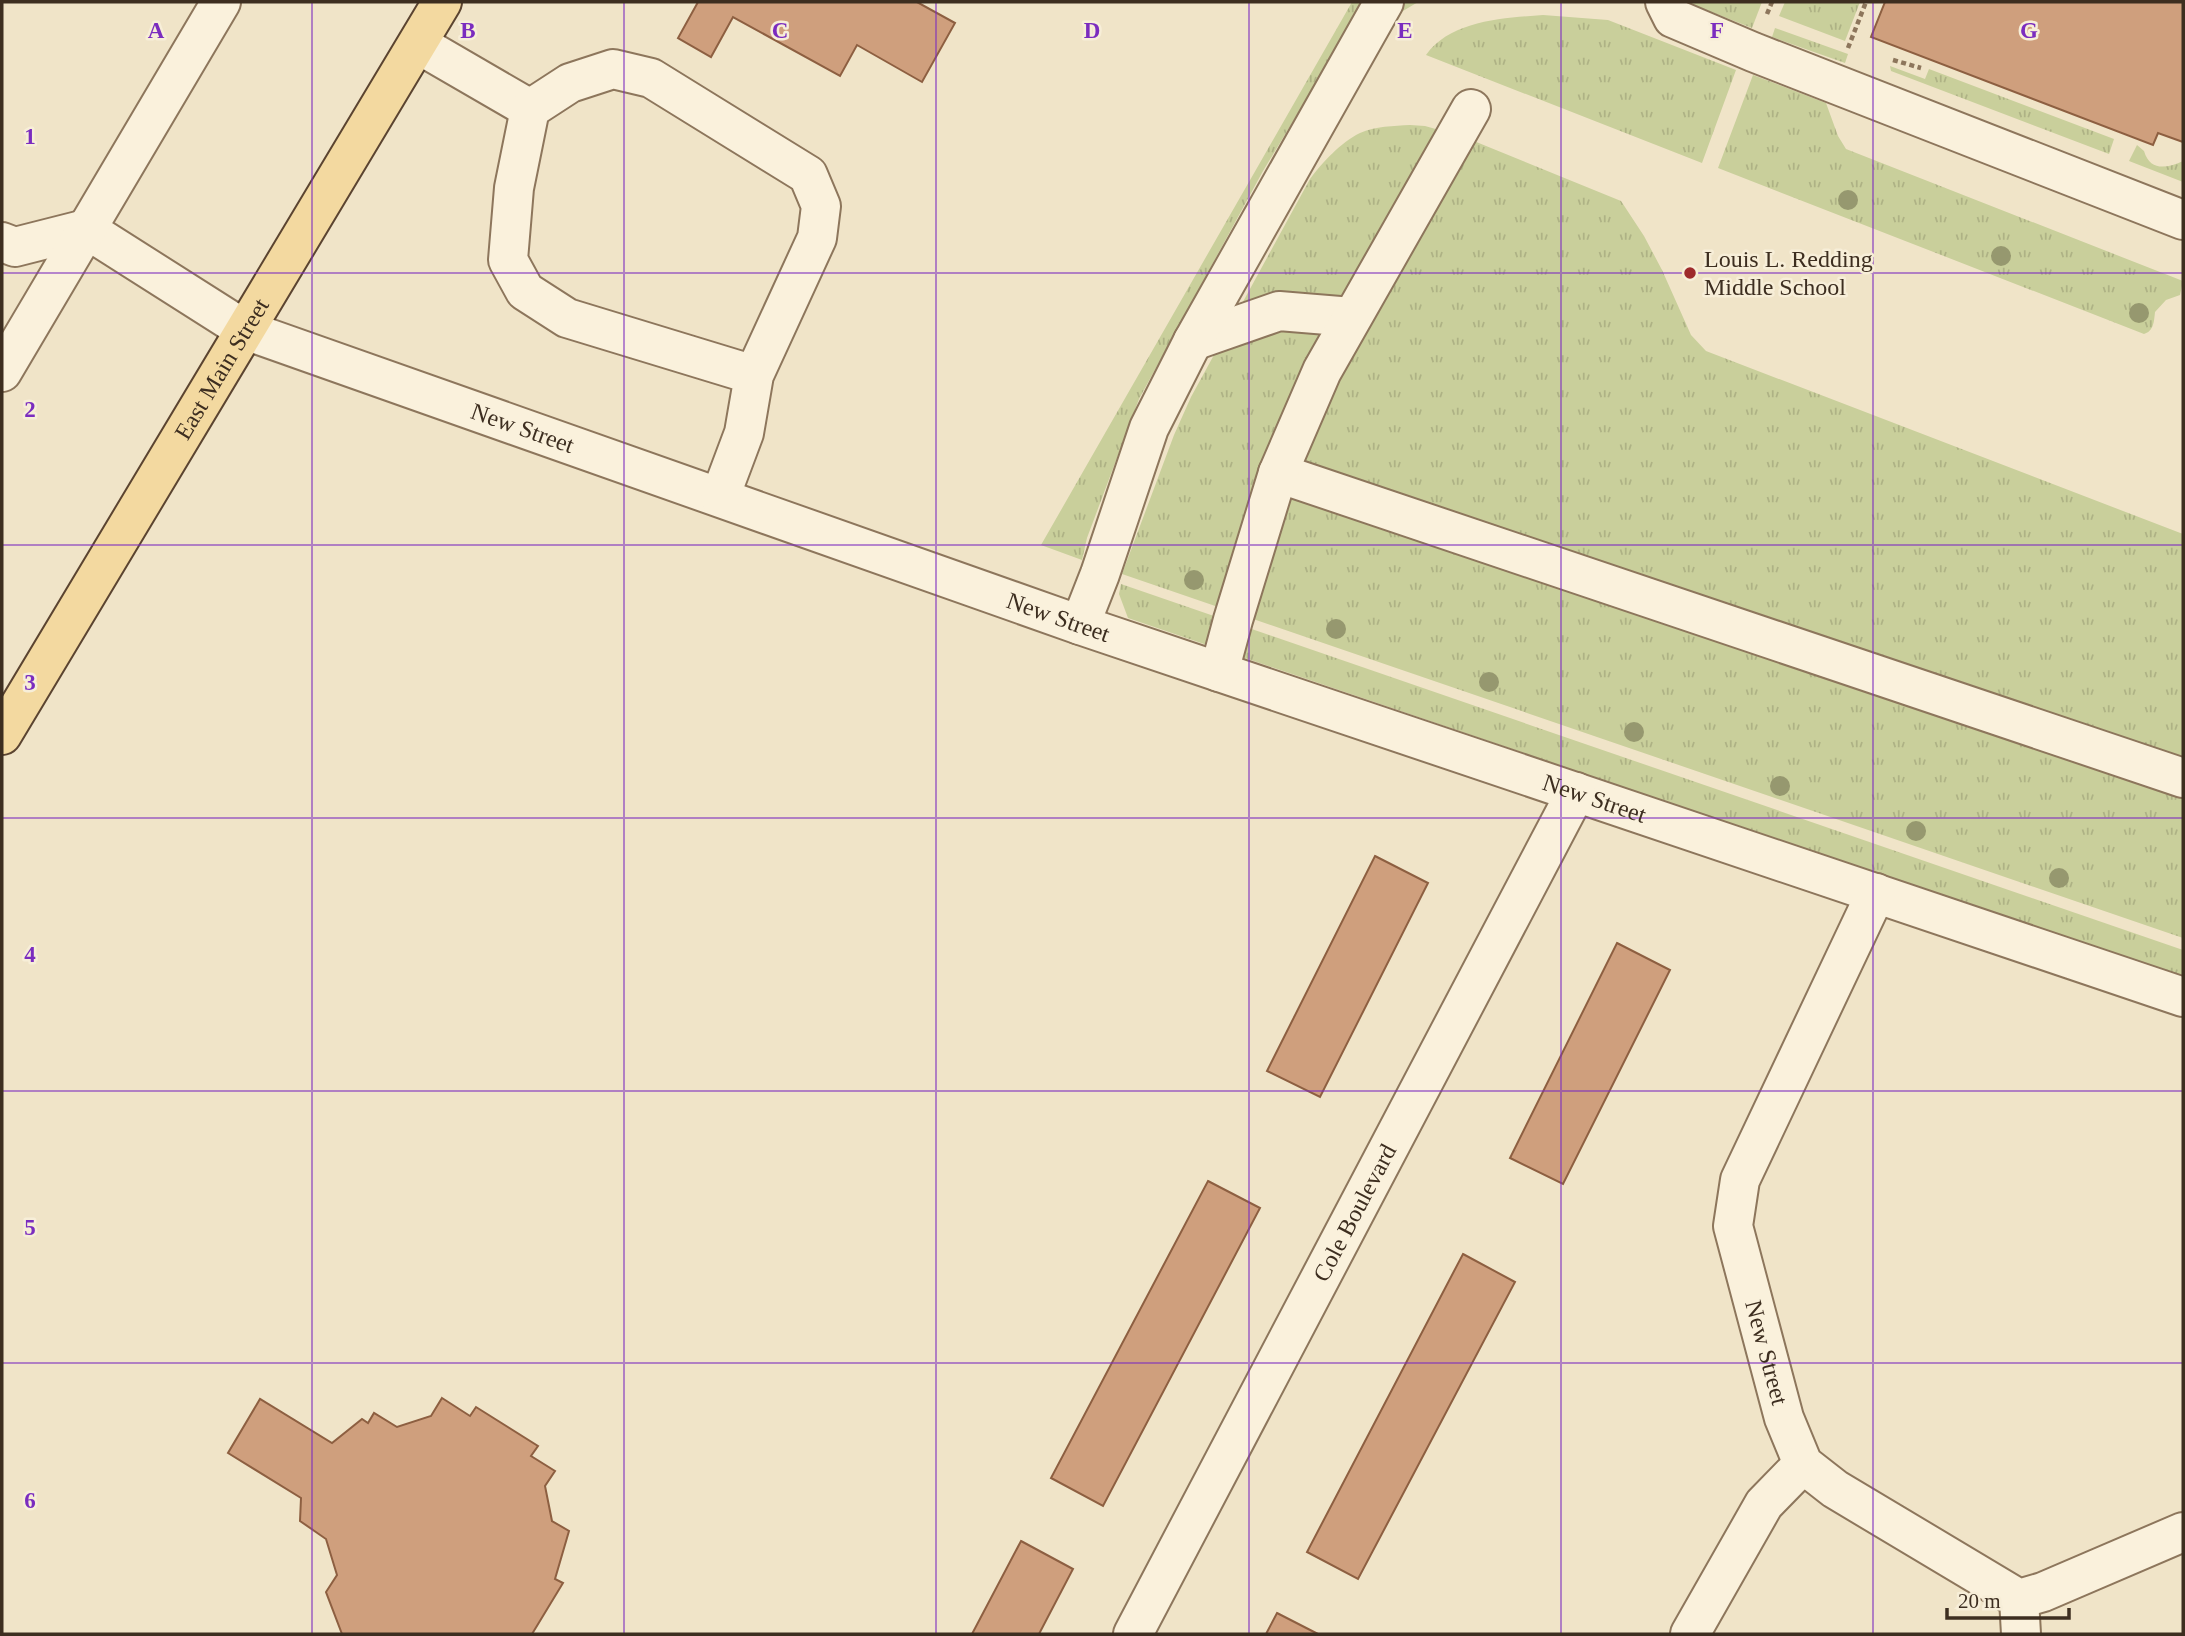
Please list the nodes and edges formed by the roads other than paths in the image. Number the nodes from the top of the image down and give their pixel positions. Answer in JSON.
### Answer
{"nodes":[{"id":1,"x":221,"y":2,"type":"edge"},
{"id":2,"x":442,"y":2,"type":"edge"},
{"id":3,"x":1384,"y":2,"type":"edge"},
{"id":4,"x":1665,"y":2,"type":"edge"},
{"id":5,"x":418,"y":44,"type":"junction"},
{"id":6,"x":530,"y":109,"type":"junction"},
{"id":7,"x":1471,"y":109,"type":"dead end"},
{"id":8,"x":2183,"y":220,"type":"edge"},
{"id":9,"x":86,"y":229,"type":"junction"},
{"id":10,"x":2,"y":242,"type":"edge"},
{"id":11,"x":1352,"y":317,"type":"junction"},
{"id":12,"x":245,"y":330,"type":"junction"},
{"id":13,"x":1193,"y":341,"type":"junction"},
{"id":14,"x":2,"y":372,"type":"edge"},
{"id":15,"x":754,"y":375,"type":"junction"},
{"id":16,"x":1278,"y":473,"type":"junction"},
{"id":17,"x":720,"y":497,"type":"junction"},
{"id":18,"x":1080,"y":625,"type":"junction"},
{"id":19,"x":1219,"y":672,"type":"junction"},
{"id":20,"x":2,"y":735,"type":"edge"},
{"id":21,"x":2183,"y":778,"type":"edge"},
{"id":22,"x":1576,"y":792,"type":"junction"},
{"id":23,"x":1876,"y":893,"type":"junction"},
{"id":24,"x":2183,"y":997,"type":"edge"},
{"id":25,"x":1803,"y":1464,"type":"junction"},
{"id":26,"x":2183,"y":1532,"type":"edge"},
{"id":27,"x":2020,"y":1617,"type":"edge"},
{"id":28,"x":1133,"y":1634,"type":"edge"},
{"id":29,"x":1690,"y":1634,"type":"edge"}],
"edges":[{"from":1,"to":9,"type":"street"},
{"from":2,"to":5,"type":"main road","name":"East Main Street"},
{"from":3,"to":13,"type":"street"},
{"from":4,"to":8,"type":"street"},
{"from":5,"to":6,"type":"street"},
{"from":5,"to":12,"type":"main road","name":"East Main Street"},
{"from":6,"to":15,"type":"street"},
{"from":6,"to":15,"type":"street"},
{"from":7,"to":11,"type":"street"},
{"from":9,"to":10,"type":"street"},
{"from":9,"to":12,"type":"street","name":"New Street"},
{"from":9,"to":14,"type":"street"},
{"from":11,"to":13,"type":"street"},
{"from":11,"to":16,"type":"street"},
{"from":12,"to":17,"type":"street","name":"New Street"},
{"from":12,"to":20,"type":"main road","name":"East Main Street"},
{"from":13,"to":18,"type":"street"},
{"from":15,"to":17,"type":"street"},
{"from":16,"to":19,"type":"street"},
{"from":16,"to":21,"type":"street"},
{"from":17,"to":18,"type":"street","name":"New Street"},
{"from":18,"to":19,"type":"street","name":"New Street"},
{"from":19,"to":22,"type":"street","name":"New Street"},
{"from":22,"to":23,"type":"street","name":"New Street"},
{"from":22,"to":28,"type":"street","name":"Cole Boulevard"},
{"from":23,"to":24,"type":"street","name":"New Street"},
{"from":23,"to":25,"type":"street","name":"New Street"},
{"from":25,"to":27,"type":"street","name":"New Street"},
{"from":25,"to":29,"type":"street"},
{"from":26,"to":27,"type":"street","name":"New Street"}]}
